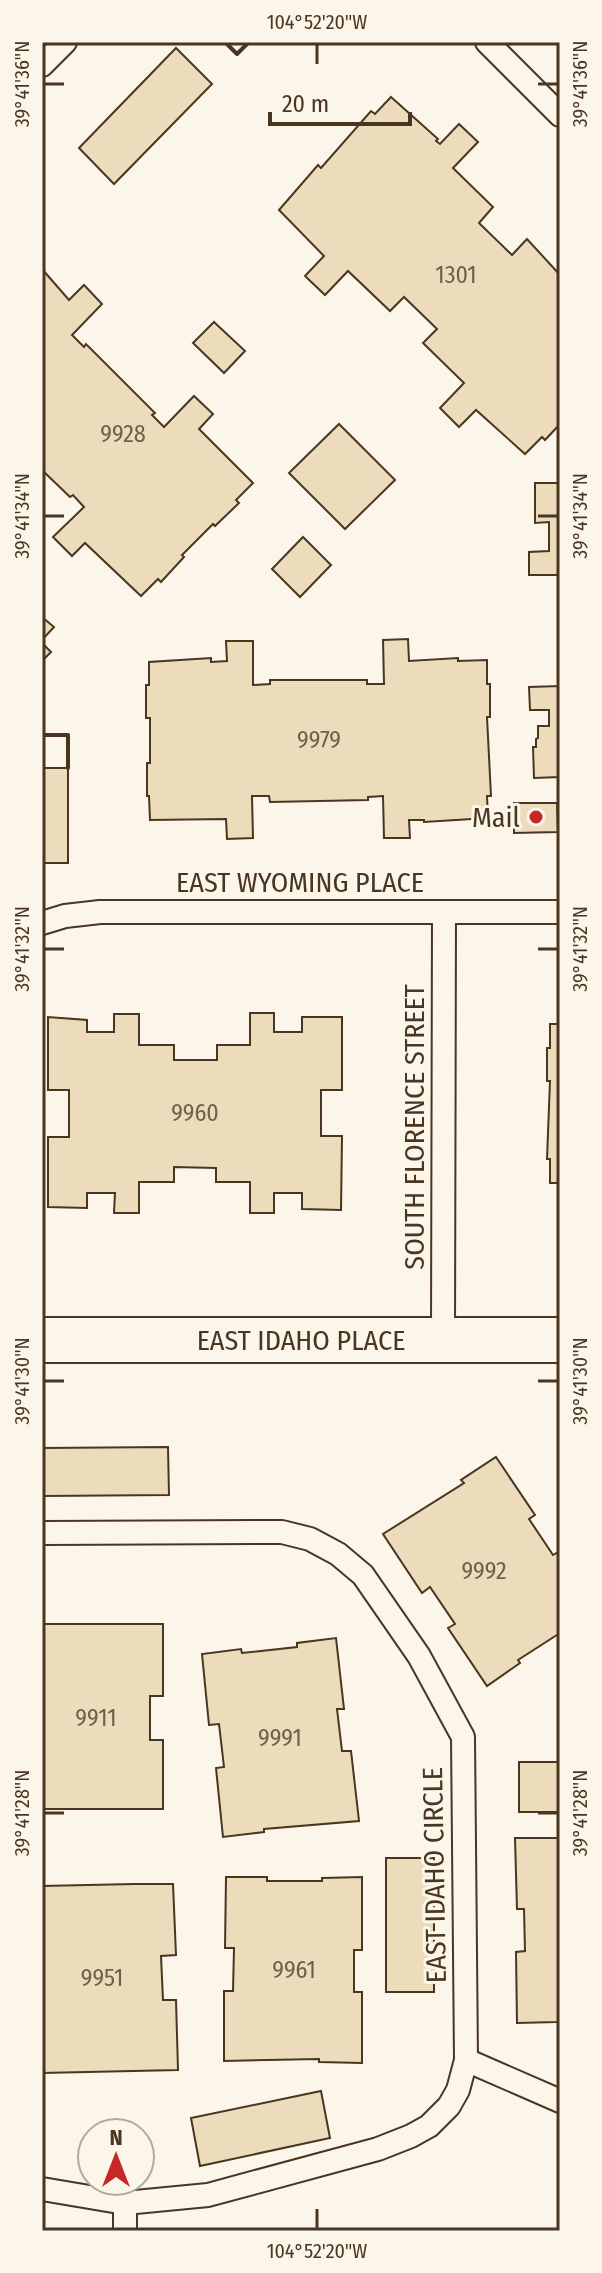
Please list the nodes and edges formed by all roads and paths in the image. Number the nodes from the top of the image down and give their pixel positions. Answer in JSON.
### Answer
{"nodes":[{"id":1,"x":65,"y":42,"type":"edge"},
{"id":2,"x":487,"y":42,"type":"edge"},
{"id":3,"x":42,"y":65,"type":"edge"},
{"id":4,"x":560,"y":115,"type":"edge"},
{"id":5,"x":560,"y":912,"type":"edge"},
{"id":6,"x":444,"y":913,"type":"junction"},
{"id":7,"x":42,"y":923,"type":"edge"},
{"id":8,"x":42,"y":1340,"type":"edge"},
{"id":9,"x":443,"y":1340,"type":"junction"},
{"id":10,"x":560,"y":1340,"type":"edge"},
{"id":11,"x":42,"y":1533,"type":"edge"},
{"id":12,"x":466,"y":2060,"type":"junction"},
{"id":13,"x":560,"y":2101,"type":"edge"},
{"id":14,"x":42,"y":2189,"type":"edge"},
{"id":15,"x":125,"y":2203,"type":"junction"},
{"id":16,"x":125,"y":2231,"type":"edge"}],
"edges":[{"from":1,"to":3,"type":"lane"},
{"from":2,"to":4,"type":"lane"},
{"from":5,"to":6,"type":"lane","name":"EAST WYOMING PLACE"},
{"from":6,"to":7,"type":"lane","name":"EAST WYOMING PLACE"},
{"from":6,"to":9,"type":"lane","name":"SOUTH FLORENCE STREET"},
{"from":8,"to":9,"type":"street","name":"EAST IDAHO PLACE"},
{"from":9,"to":10,"type":"street","name":"EAST IDAHO PLACE"},
{"from":11,"to":12,"type":"lane","name":"EAST IDAHO CIRCLE"},
{"from":12,"to":13,"type":"lane"},
{"from":12,"to":15,"type":"lane","name":"EAST IDAHO CIRCLE"},
{"from":14,"to":15,"type":"lane","name":"EAST IDAHO CIRCLE"},
{"from":15,"to":16,"type":"lane"}]}
